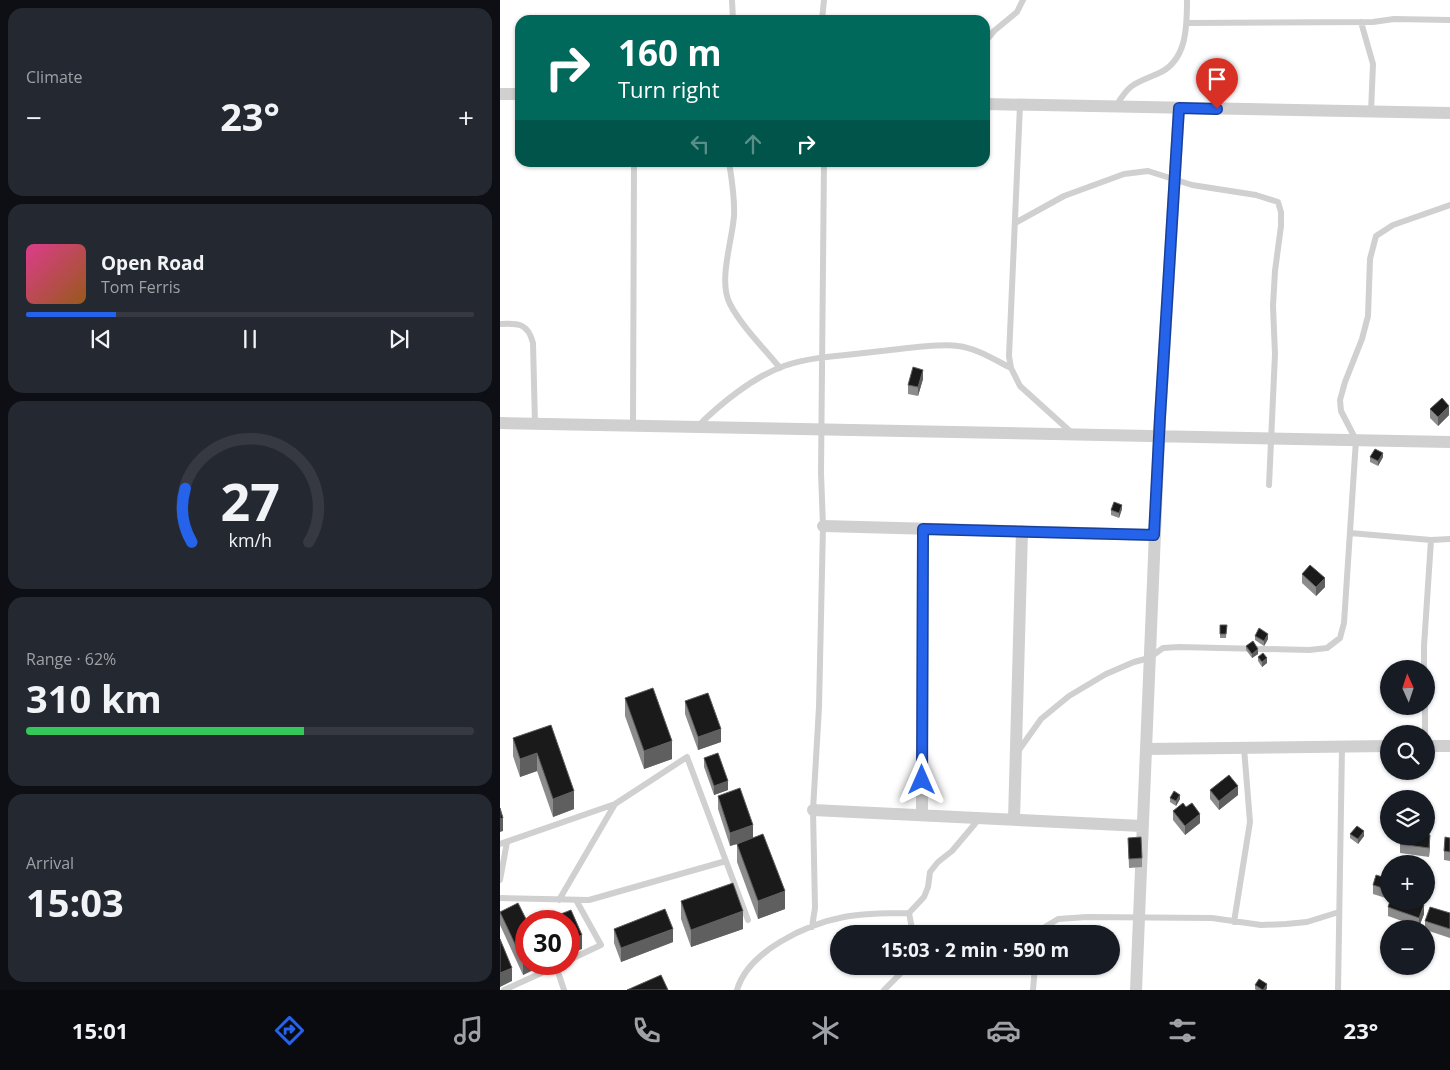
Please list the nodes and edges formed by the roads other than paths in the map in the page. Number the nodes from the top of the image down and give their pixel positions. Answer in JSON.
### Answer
{"nodes":[{"id":1,"x":732,"y":0,"type":"edge"},
{"id":2,"x":824,"y":0,"type":"edge"},
{"id":3,"x":1023,"y":0,"type":"edge"},
{"id":4,"x":1187,"y":0,"type":"edge"},
{"id":5,"x":732,"y":15,"type":"edge"},
{"id":6,"x":822,"y":15,"type":"edge"},
{"id":7,"x":1450,"y":20,"type":"edge"},
{"id":8,"x":1361,"y":22,"type":"junction"},
{"id":9,"x":1187,"y":23,"type":"junction"},
{"id":10,"x":990,"y":36,"type":"edge"},
{"id":11,"x":500,"y":94,"type":"edge"},
{"id":12,"x":515,"y":94,"type":"edge"},
{"id":13,"x":990,"y":104,"type":"edge"},
{"id":14,"x":1020,"y":105,"type":"junction"},
{"id":15,"x":1115,"y":107,"type":"junction"},
{"id":16,"x":1179,"y":108,"type":"junction"},
{"id":17,"x":1371,"y":112,"type":"junction"},
{"id":18,"x":1450,"y":113,"type":"edge"},
{"id":19,"x":634,"y":167,"type":"edge"},
{"id":20,"x":730,"y":167,"type":"edge"},
{"id":21,"x":824,"y":167,"type":"edge"},
{"id":22,"x":1174,"y":180,"type":"junction"},
{"id":23,"x":1450,"y":205,"type":"edge"},
{"id":24,"x":1015,"y":223,"type":"junction"},
{"id":25,"x":500,"y":324,"type":"edge"},
{"id":26,"x":822,"y":359,"type":"junction"},
{"id":27,"x":780,"y":368,"type":"junction"},
{"id":28,"x":1011,"y":368,"type":"junction"},
{"id":29,"x":500,"y":423,"type":"edge"},
{"id":30,"x":534,"y":424,"type":"junction"},
{"id":31,"x":633,"y":426,"type":"junction"},
{"id":32,"x":696,"y":428,"type":"junction"},
{"id":33,"x":822,"y":430,"type":"junction"},
{"id":34,"x":1074,"y":435,"type":"junction"},
{"id":35,"x":1159,"y":437,"type":"junction"},
{"id":36,"x":1271,"y":439,"type":"junction"},
{"id":37,"x":1356,"y":440,"type":"junction"},
{"id":38,"x":1450,"y":442,"type":"edge"},
{"id":39,"x":1269,"y":485,"type":"dead end"},
{"id":40,"x":823,"y":526,"type":"junction"},
{"id":41,"x":923,"y":529,"type":"junction"},
{"id":42,"x":1022,"y":531,"type":"junction"},
{"id":43,"x":1350,"y":533,"type":"junction"},
{"id":44,"x":1154,"y":535,"type":"junction"},
{"id":45,"x":1450,"y":539,"type":"edge"},
{"id":46,"x":1431,"y":540,"type":"junction"},
{"id":47,"x":1150,"y":658,"type":"junction"},
{"id":48,"x":1424,"y":660,"type":"edge"},
{"id":49,"x":1380,"y":746,"type":"edge"},
{"id":50,"x":1435,"y":746,"type":"edge"},
{"id":51,"x":1450,"y":746,"type":"edge"},
{"id":52,"x":1342,"y":747,"type":"junction"},
{"id":53,"x":1146,"y":748,"type":"junction"},
{"id":54,"x":1244,"y":748,"type":"junction"},
{"id":55,"x":1016,"y":754,"type":"junction"},
{"id":56,"x":615,"y":804,"type":"junction"},
{"id":57,"x":813,"y":810,"type":"junction"},
{"id":58,"x":922,"y":815,"type":"junction"},
{"id":59,"x":980,"y":818,"type":"junction"},
{"id":60,"x":1014,"y":820,"type":"junction"},
{"id":61,"x":1142,"y":826,"type":"junction"},
{"id":62,"x":503,"y":843,"type":"edge"},
{"id":63,"x":726,"y":860,"type":"junction"},
{"id":64,"x":500,"y":880,"type":"edge"},
{"id":65,"x":500,"y":898,"type":"edge"},
{"id":66,"x":559,"y":900,"type":"junction"},
{"id":67,"x":576,"y":900,"type":"junction"},
{"id":68,"x":1339,"y":912,"type":"junction"},
{"id":69,"x":909,"y":913,"type":"junction"},
{"id":70,"x":1139,"y":917,"type":"junction"},
{"id":71,"x":748,"y":920,"type":"dead end"},
{"id":72,"x":1234,"y":922,"type":"junction"},
{"id":73,"x":911,"y":925,"type":"edge"},
{"id":74,"x":1048,"y":925,"type":"edge"},
{"id":75,"x":812,"y":927,"type":"junction"},
{"id":76,"x":580,"y":955,"type":"edge"},
{"id":77,"x":536,"y":975,"type":"edge"},
{"id":78,"x":560,"y":975,"type":"edge"},
{"id":79,"x":899,"y":975,"type":"edge"},
{"id":80,"x":1034,"y":975,"type":"edge"},
{"id":81,"x":504,"y":990,"type":"edge"},
{"id":82,"x":564,"y":990,"type":"edge"},
{"id":83,"x":738,"y":990,"type":"edge"},
{"id":84,"x":884,"y":990,"type":"edge"},
{"id":85,"x":1033,"y":990,"type":"edge"},
{"id":86,"x":1136,"y":990,"type":"edge"},
{"id":87,"x":1338,"y":990,"type":"edge"}],
"edges":[{"from":1,"to":5,"type":"lane"},
{"from":2,"to":6,"type":"lane"},
{"from":3,"to":10,"type":"lane"},
{"from":4,"to":9,"type":"lane"},
{"from":7,"to":8,"type":"lane"},
{"from":8,"to":9,"type":"lane"},
{"from":8,"to":17,"type":"lane"},
{"from":9,"to":15,"type":"lane"},
{"from":11,"to":12,"type":"street"},
{"from":13,"to":14,"type":"street"},
{"from":14,"to":15,"type":"street"},
{"from":14,"to":24,"type":"lane"},
{"from":15,"to":16,"type":"street"},
{"from":16,"to":17,"type":"street"},
{"from":16,"to":22,"type":"street"},
{"from":17,"to":18,"type":"street"},
{"from":19,"to":31,"type":"lane"},
{"from":20,"to":27,"type":"lane"},
{"from":21,"to":26,"type":"lane"},
{"from":22,"to":24,"type":"lane"},
{"from":22,"to":35,"type":"street"},
{"from":22,"to":36,"type":"lane"},
{"from":23,"to":37,"type":"lane"},
{"from":24,"to":28,"type":"lane"},
{"from":25,"to":30,"type":"lane"},
{"from":26,"to":27,"type":"lane"},
{"from":26,"to":28,"type":"lane"},
{"from":26,"to":33,"type":"lane"},
{"from":27,"to":32,"type":"lane"},
{"from":28,"to":34,"type":"lane"},
{"from":29,"to":30,"type":"street"},
{"from":30,"to":31,"type":"street"},
{"from":31,"to":32,"type":"street"},
{"from":32,"to":33,"type":"street"},
{"from":33,"to":34,"type":"street"},
{"from":33,"to":40,"type":"lane"},
{"from":34,"to":35,"type":"street"},
{"from":35,"to":36,"type":"street"},
{"from":35,"to":44,"type":"street"},
{"from":36,"to":37,"type":"street"},
{"from":36,"to":39,"type":"lane"},
{"from":37,"to":38,"type":"street"},
{"from":37,"to":43,"type":"lane"},
{"from":40,"to":41,"type":"street"},
{"from":40,"to":57,"type":"lane"},
{"from":41,"to":42,"type":"street"},
{"from":41,"to":58,"type":"street"},
{"from":42,"to":44,"type":"street"},
{"from":42,"to":55,"type":"street"},
{"from":43,"to":46,"type":"lane"},
{"from":43,"to":47,"type":"lane"},
{"from":44,"to":47,"type":"street"},
{"from":45,"to":46,"type":"lane"},
{"from":46,"to":48,"type":"lane"},
{"from":47,"to":53,"type":"street"},
{"from":47,"to":55,"type":"lane"},
{"from":49,"to":52,"type":"street"},
{"from":50,"to":51,"type":"street"},
{"from":52,"to":54,"type":"street"},
{"from":52,"to":68,"type":"lane"},
{"from":53,"to":54,"type":"street"},
{"from":53,"to":61,"type":"street"},
{"from":54,"to":72,"type":"lane"},
{"from":55,"to":60,"type":"street"},
{"from":56,"to":62,"type":"lane"},
{"from":56,"to":63,"type":"lane"},
{"from":56,"to":66,"type":"lane"},
{"from":57,"to":58,"type":"street"},
{"from":57,"to":75,"type":"lane"},
{"from":58,"to":59,"type":"street"},
{"from":59,"to":60,"type":"street"},
{"from":59,"to":69,"type":"lane"},
{"from":60,"to":61,"type":"street"},
{"from":61,"to":70,"type":"street"},
{"from":62,"to":64,"type":"lane"},
{"from":63,"to":67,"type":"lane"},
{"from":63,"to":71,"type":"lane"},
{"from":65,"to":66,"type":"lane"},
{"from":66,"to":67,"type":"lane"},
{"from":67,"to":76,"type":"lane"},
{"from":68,"to":72,"type":"lane"},
{"from":68,"to":87,"type":"lane"},
{"from":69,"to":73,"type":"lane"},
{"from":69,"to":75,"type":"lane"},
{"from":70,"to":72,"type":"lane"},
{"from":70,"to":74,"type":"lane"},
{"from":70,"to":86,"type":"street"},
{"from":75,"to":83,"type":"lane"},
{"from":77,"to":81,"type":"lane"},
{"from":78,"to":82,"type":"lane"},
{"from":79,"to":84,"type":"lane"},
{"from":80,"to":85,"type":"lane"}]}
